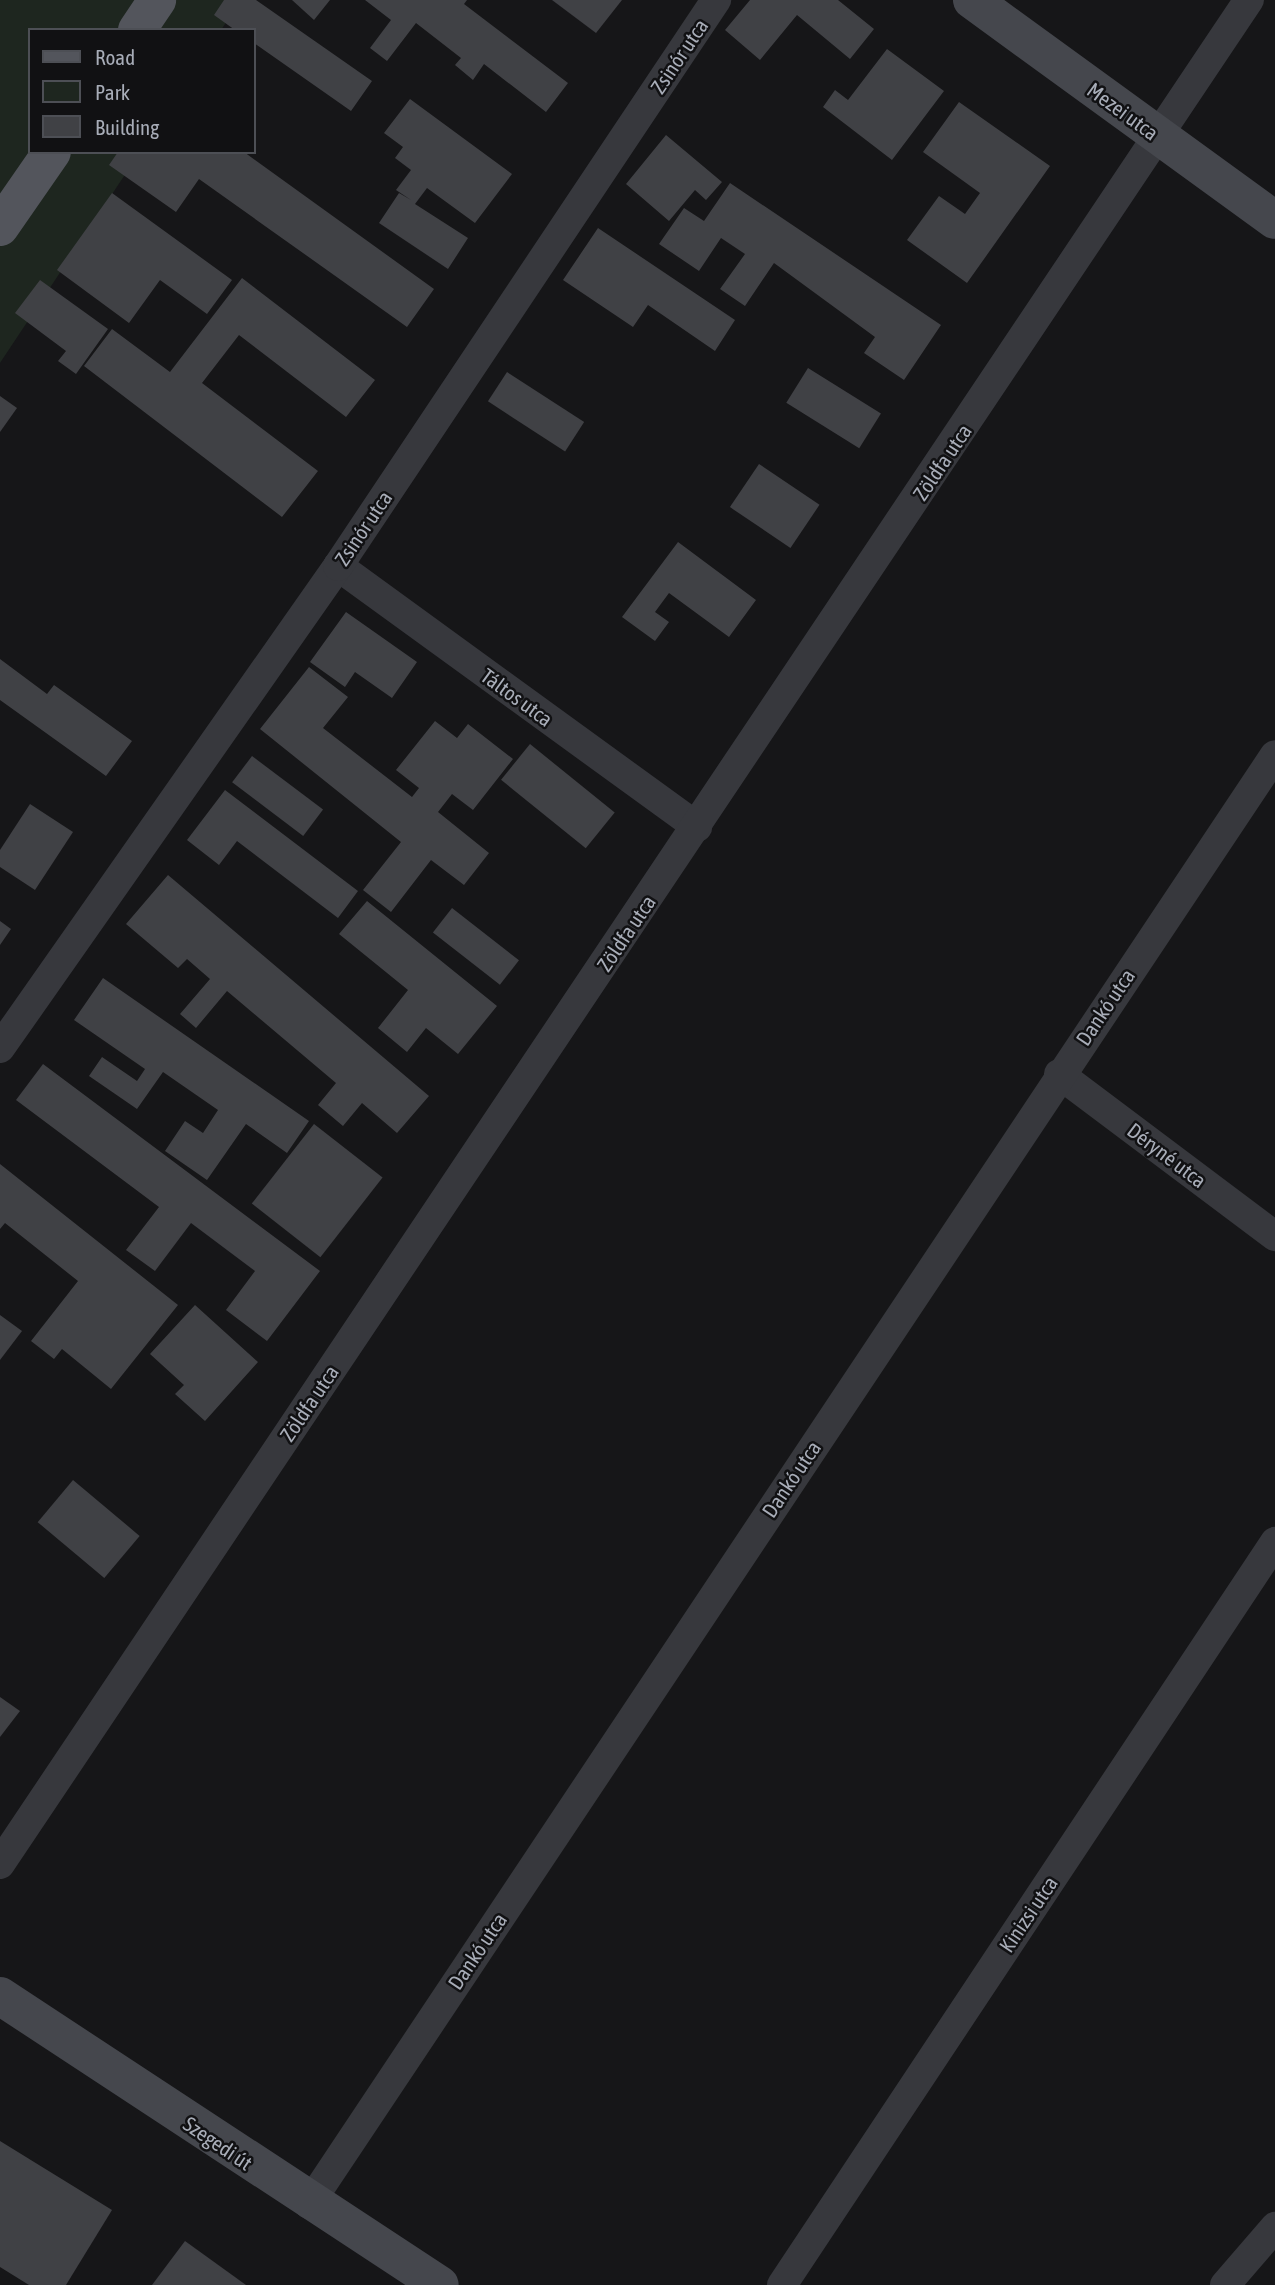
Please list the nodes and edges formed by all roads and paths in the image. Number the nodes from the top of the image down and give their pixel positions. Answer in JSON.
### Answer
{"nodes":[{"id":1,"x":157,"y":0,"type":"edge"},
{"id":2,"x":716,"y":0,"type":"edge"},
{"id":3,"x":971,"y":0,"type":"edge"},
{"id":4,"x":1249,"y":0,"type":"edge"},
{"id":5,"x":137,"y":28,"type":"edge"},
{"id":6,"x":1160,"y":138,"type":"junction"},
{"id":7,"x":51,"y":154,"type":"edge"},
{"id":8,"x":1275,"y":220,"type":"edge"},
{"id":9,"x":0,"y":227,"type":"edge"},
{"id":10,"x":338,"y":566,"type":"junction"},
{"id":11,"x":1275,"y":755,"type":"edge"},
{"id":12,"x":697,"y":827,"type":"junction"},
{"id":13,"x":0,"y":1048,"type":"edge"},
{"id":14,"x":1059,"y":1074,"type":"junction"},
{"id":15,"x":1275,"y":1236,"type":"edge"},
{"id":16,"x":1275,"y":1542,"type":"edge"},
{"id":17,"x":0,"y":1864,"type":"edge"},
{"id":18,"x":0,"y":1996,"type":"edge"},
{"id":19,"x":309,"y":2204,"type":"junction"},
{"id":20,"x":1275,"y":2227,"type":"edge"},
{"id":21,"x":440,"y":2285,"type":"edge"},
{"id":22,"x":782,"y":2285,"type":"edge"},
{"id":23,"x":1225,"y":2285,"type":"edge"}],
"edges":[{"from":1,"to":5,"type":"main road"},
{"from":2,"to":10,"type":"street","name":"Zsinór utca"},
{"from":3,"to":6,"type":"street","name":"Mezei utca"},
{"from":4,"to":6,"type":"street","name":"Zöldfa utca"},
{"from":6,"to":8,"type":"street","name":"Mezei utca"},
{"from":6,"to":12,"type":"street","name":"Zöldfa utca"},
{"from":7,"to":9,"type":"main road"},
{"from":10,"to":12,"type":"street","name":"Táltos utca"},
{"from":10,"to":13,"type":"street","name":"Zsinór utca"},
{"from":11,"to":14,"type":"street","name":"Dankó utca"},
{"from":12,"to":17,"type":"street","name":"Zöldfa utca"},
{"from":14,"to":15,"type":"street","name":"Déryné utca"},
{"from":14,"to":19,"type":"street","name":"Dankó utca"},
{"from":16,"to":22,"type":"street","name":"Kinizsi utca"},
{"from":18,"to":19,"type":"street","name":"Szegedi út"},
{"from":19,"to":21,"type":"street","name":"Szegedi út"},
{"from":20,"to":23,"type":"street"}]}
